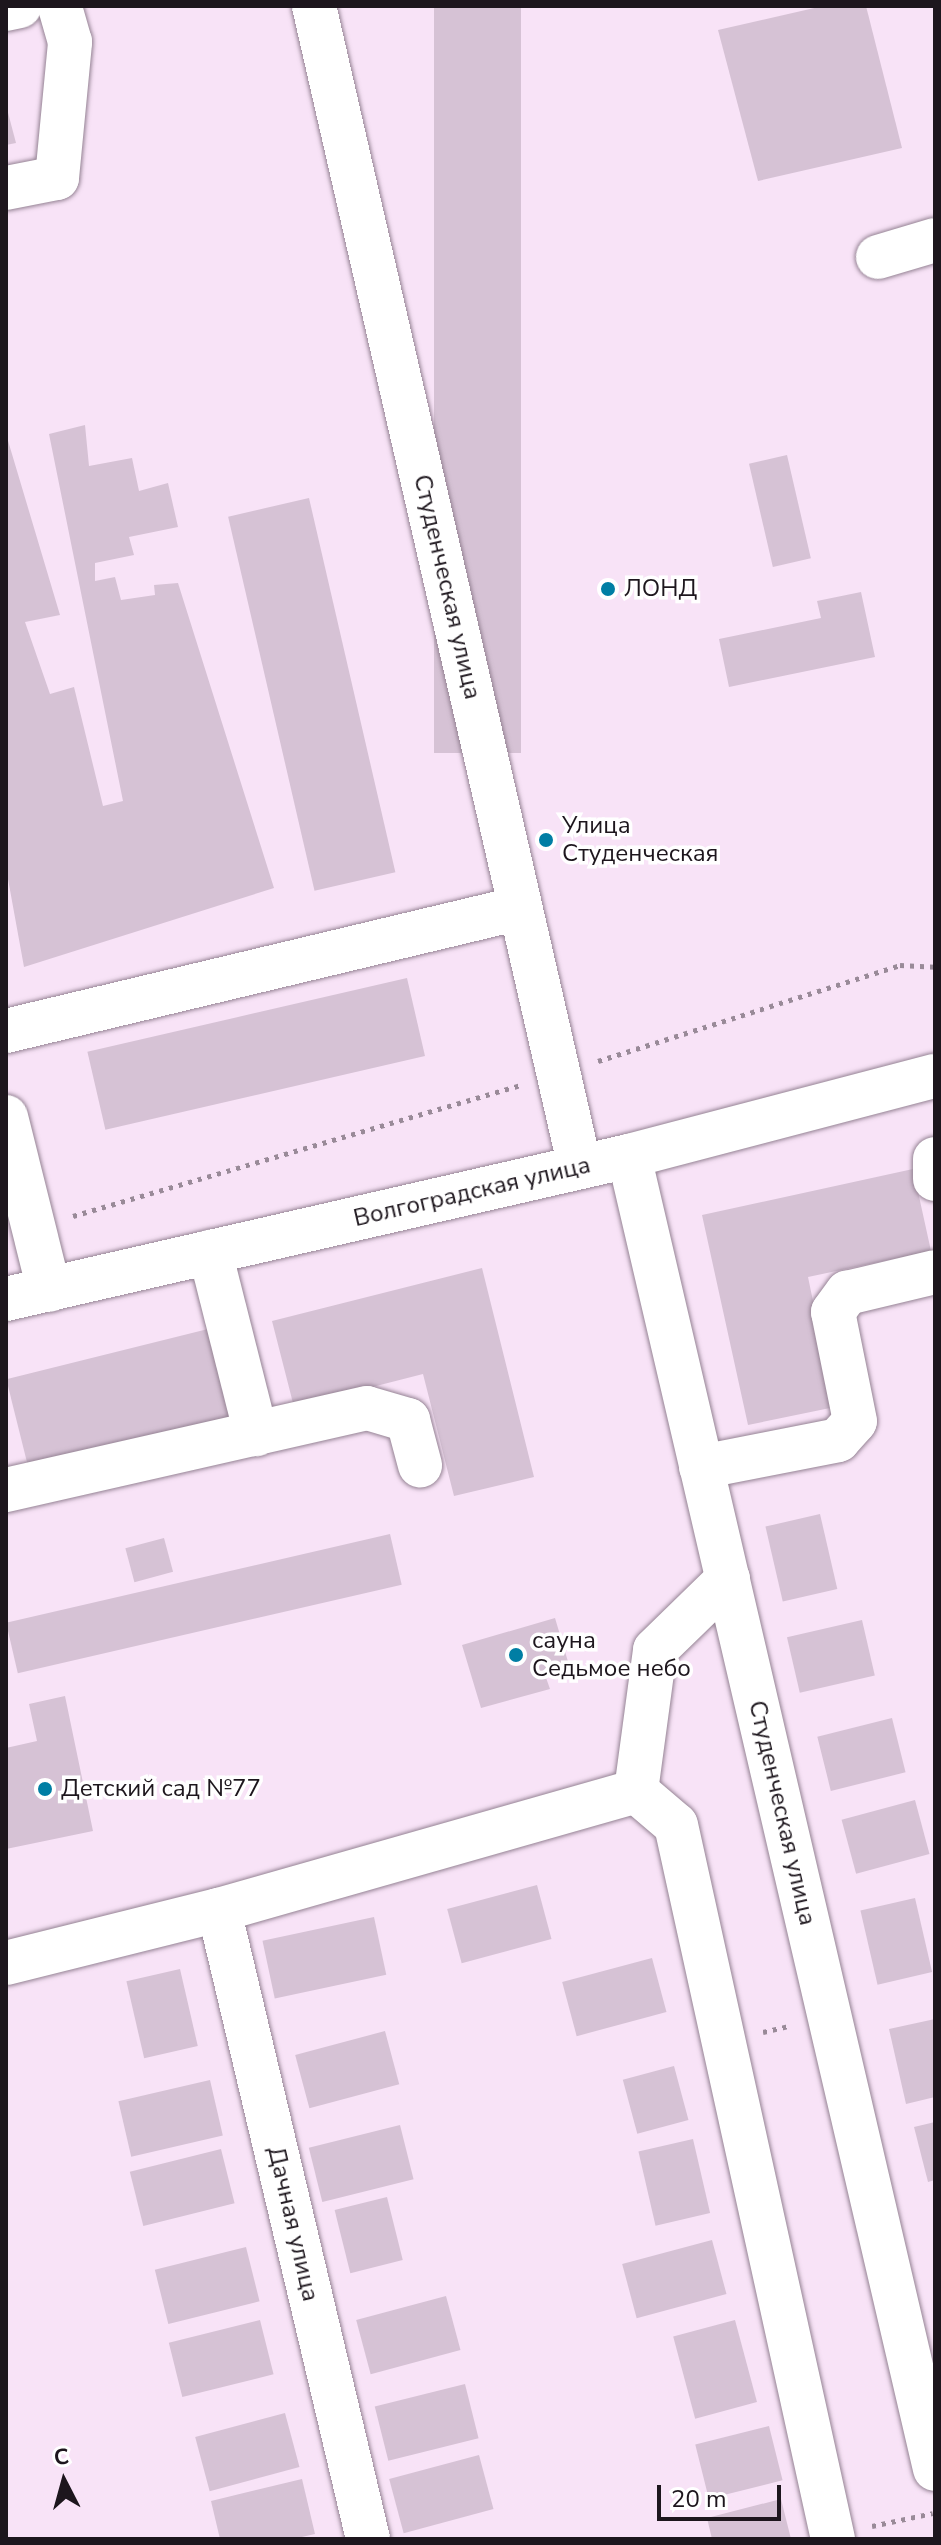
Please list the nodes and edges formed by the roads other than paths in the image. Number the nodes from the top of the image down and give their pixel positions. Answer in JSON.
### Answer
{"nodes":[{"id":1,"x":17,"y":6,"type":"edge"},
{"id":2,"x":60,"y":6,"type":"edge"},
{"id":3,"x":314,"y":6,"type":"edge"},
{"id":4,"x":6,"y":9,"type":"edge"},
{"id":5,"x":6,"y":188,"type":"edge"},
{"id":6,"x":935,"y":240,"type":"edge"},
{"id":7,"x":878,"y":257,"type":"dead end"},
{"id":8,"x":520,"y":908,"type":"junction"},
{"id":9,"x":6,"y":1031,"type":"edge"},
{"id":10,"x":935,"y":1076,"type":"edge"},
{"id":11,"x":6,"y":1117,"type":"edge"},
{"id":12,"x":629,"y":1156,"type":"junction"},
{"id":13,"x":935,"y":1159,"type":"edge"},
{"id":14,"x":580,"y":1167,"type":"junction"},
{"id":15,"x":935,"y":1179,"type":"edge"},
{"id":16,"x":210,"y":1252,"type":"junction"},
{"id":17,"x":935,"y":1272,"type":"edge"},
{"id":18,"x":49,"y":1290,"type":"junction"},
{"id":19,"x":6,"y":1299,"type":"edge"},
{"id":20,"x":256,"y":1434,"type":"junction"},
{"id":21,"x":420,"y":1465,"type":"dead end"},
{"id":22,"x":701,"y":1467,"type":"junction"},
{"id":23,"x":6,"y":1490,"type":"edge"},
{"id":24,"x":728,"y":1579,"type":"junction"},
{"id":25,"x":636,"y":1791,"type":"junction"},
{"id":26,"x":219,"y":1910,"type":"junction"},
{"id":27,"x":6,"y":1963,"type":"edge"},
{"id":28,"x":935,"y":2469,"type":"edge"},
{"id":29,"x":832,"y":2537,"type":"edge"},
{"id":30,"x":368,"y":2539,"type":"edge"}],
"edges":[{"from":1,"to":4,"type":"street"},
{"from":2,"to":5,"type":"street"},
{"from":3,"to":8,"type":"street","name":"Студенческая улица"},
{"from":6,"to":7,"type":"street"},
{"from":8,"to":9,"type":"street"},
{"from":8,"to":14,"type":"street","name":"Студенческая улица"},
{"from":10,"to":12,"type":"street","name":"Волгоградская улица"},
{"from":11,"to":18,"type":"street"},
{"from":12,"to":14,"type":"street","name":"Волгоградская улица"},
{"from":12,"to":22,"type":"street","name":"Студенческая улица"},
{"from":13,"to":15,"type":"street"},
{"from":14,"to":16,"type":"street","name":"Волгоградская улица"},
{"from":16,"to":18,"type":"street","name":"Волгоградская улица"},
{"from":16,"to":20,"type":"street"},
{"from":17,"to":22,"type":"street"},
{"from":18,"to":19,"type":"street","name":"Волгоградская улица"},
{"from":20,"to":21,"type":"street"},
{"from":20,"to":23,"type":"street"},
{"from":22,"to":24,"type":"street","name":"Студенческая улица"},
{"from":24,"to":25,"type":"street"},
{"from":24,"to":28,"type":"street","name":"Студенческая улица"},
{"from":25,"to":26,"type":"street"},
{"from":25,"to":29,"type":"street"},
{"from":26,"to":27,"type":"street"},
{"from":26,"to":30,"type":"street","name":"Дачная улица"}]}
